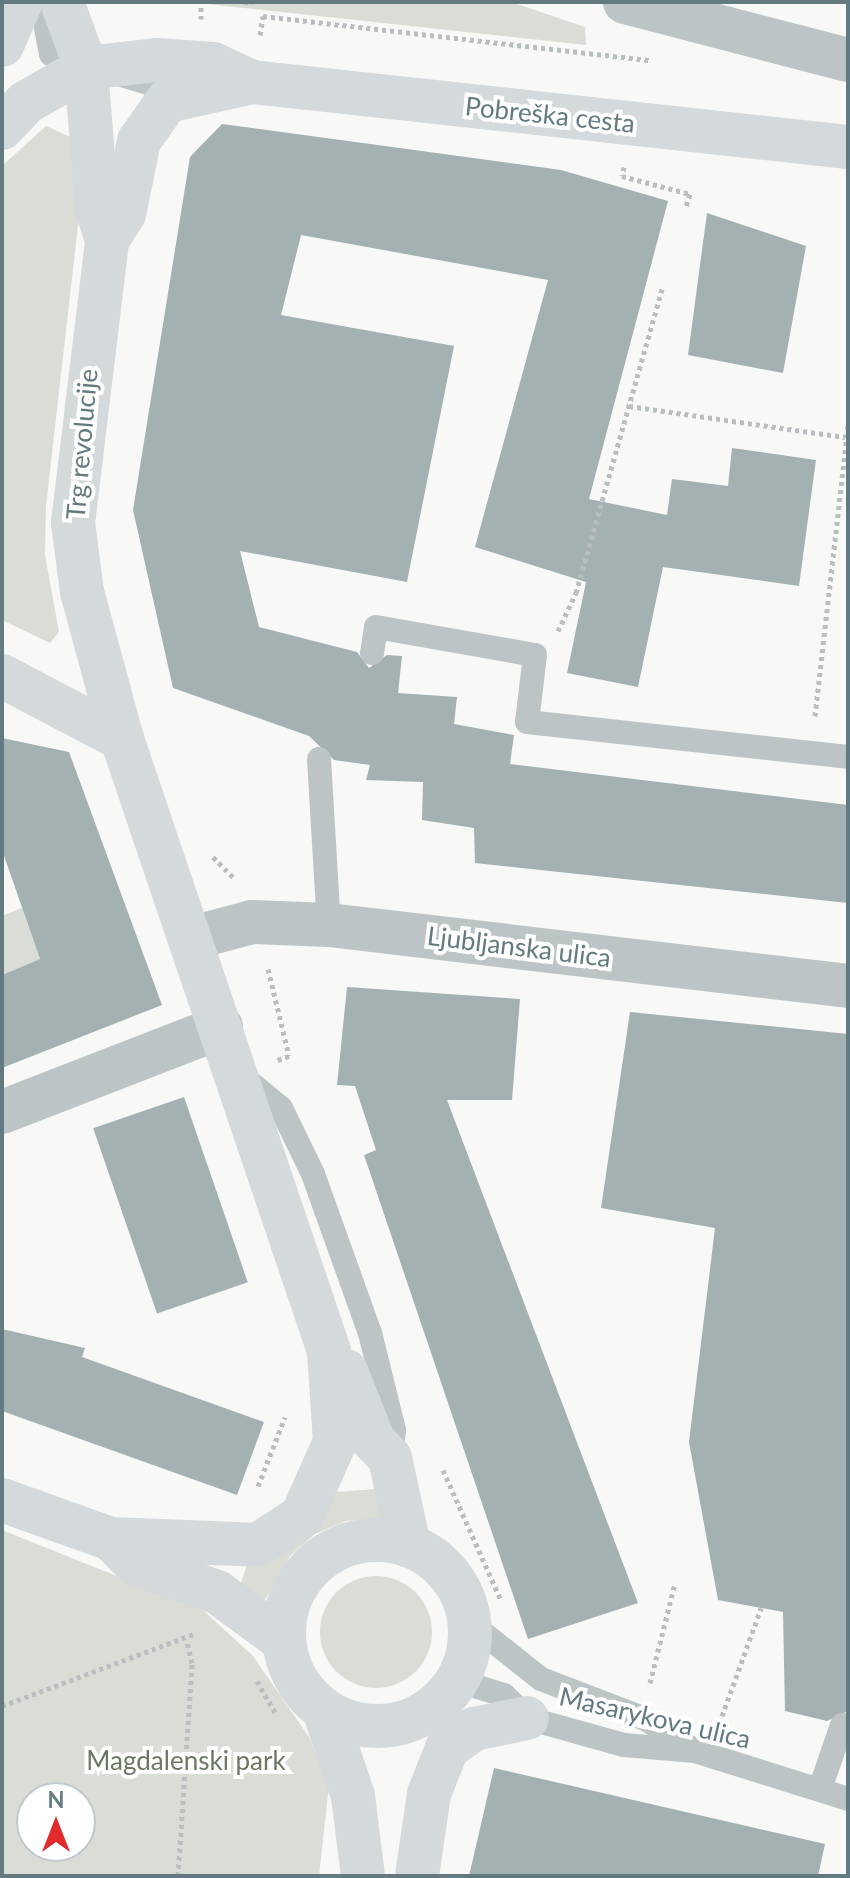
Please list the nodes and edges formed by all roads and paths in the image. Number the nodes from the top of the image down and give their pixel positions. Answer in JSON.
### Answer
{"nodes":[{"id":1,"x":21,"y":2,"type":"edge"},
{"id":2,"x":41,"y":2,"type":"edge"},
{"id":3,"x":62,"y":2,"type":"edge"},
{"id":4,"x":244,"y":2,"type":"edge"},
{"id":5,"x":253,"y":2,"type":"edge"},
{"id":6,"x":625,"y":2,"type":"edge"},
{"id":7,"x":260,"y":36,"type":"dead end"},
{"id":8,"x":2,"y":45,"type":"edge"},
{"id":9,"x":655,"y":60,"type":"dead end"},
{"id":10,"x":848,"y":60,"type":"edge"},
{"id":11,"x":86,"y":68,"type":"junction"},
{"id":12,"x":252,"y":82,"type":"junction"},
{"id":13,"x":186,"y":94,"type":"junction"},
{"id":14,"x":2,"y":128,"type":"edge"},
{"id":15,"x":848,"y":147,"type":"edge"},
{"id":16,"x":625,"y":162,"type":"dead end"},
{"id":17,"x":686,"y":206,"type":"dead end"},
{"id":18,"x":107,"y":240,"type":"junction"},
{"id":19,"x":663,"y":285,"type":"dead end"},
{"id":20,"x":629,"y":406,"type":"junction"},
{"id":21,"x":848,"y":426,"type":"edge"},
{"id":22,"x":845,"y":437,"type":"junction"},
{"id":23,"x":372,"y":653,"type":"dead end"},
{"id":24,"x":535,"y":655,"type":"junction"},
{"id":25,"x":2,"y":676,"type":"edge"},
{"id":26,"x":122,"y":739,"type":"junction"},
{"id":27,"x":811,"y":753,"type":"junction"},
{"id":28,"x":848,"y":757,"type":"edge"},
{"id":29,"x":319,"y":759,"type":"dead end"},
{"id":30,"x":329,"y":925,"type":"junction"},
{"id":31,"x":192,"y":938,"type":"junction"},
{"id":32,"x":848,"y":986,"type":"edge"},
{"id":33,"x":282,"y":1009,"type":"dead end"},
{"id":34,"x":221,"y":1027,"type":"junction"},
{"id":35,"x":289,"y":1056,"type":"dead end"},
{"id":36,"x":241,"y":1075,"type":"junction"},
{"id":37,"x":2,"y":1112,"type":"edge"},
{"id":38,"x":329,"y":1351,"type":"junction"},
{"id":39,"x":288,"y":1407,"type":"dead end"},
{"id":40,"x":390,"y":1458,"type":"junction"},
{"id":41,"x":438,"y":1459,"type":"dead end"},
{"id":42,"x":254,"y":1496,"type":"dead end"},
{"id":43,"x":2,"y":1500,"type":"edge"},
{"id":44,"x":111,"y":1539,"type":"junction"},
{"id":45,"x":409,"y":1546,"type":"junction"},
{"id":46,"x":675,"y":1583,"type":"dead end"},
{"id":47,"x":761,"y":1608,"type":"dead end"},
{"id":48,"x":487,"y":1619,"type":"junction"},
{"id":49,"x":204,"y":1624,"type":"dead end"},
{"id":50,"x":187,"y":1641,"type":"junction"},
{"id":51,"x":284,"y":1641,"type":"junction"},
{"id":52,"x":250,"y":1668,"type":"dead end"},
{"id":53,"x":458,"y":1681,"type":"junction"},
{"id":54,"x":648,"y":1690,"type":"dead end"},
{"id":55,"x":2,"y":1706,"type":"edge"},
{"id":56,"x":324,"y":1710,"type":"junction"},
{"id":57,"x":424,"y":1714,"type":"junction"},
{"id":58,"x":722,"y":1716,"type":"dead end"},
{"id":59,"x":527,"y":1718,"type":"junction"},
{"id":60,"x":842,"y":1725,"type":"dead end"},
{"id":61,"x":284,"y":1727,"type":"dead end"},
{"id":62,"x":695,"y":1751,"type":"junction"},
{"id":63,"x":820,"y":1789,"type":"junction"},
{"id":64,"x":848,"y":1799,"type":"edge"},
{"id":65,"x":178,"y":1876,"type":"edge"},
{"id":66,"x":363,"y":1876,"type":"edge"},
{"id":67,"x":392,"y":1876,"type":"edge"},
{"id":68,"x":417,"y":1876,"type":"edge"}],
"edges":[{"from":1,"to":8,"type":"street"},
{"from":2,"to":11,"type":"lane"},
{"from":3,"to":11,"type":"street"},
{"from":4,"to":5,"type":"path"},
{"from":6,"to":10,"type":"street"},
{"from":7,"to":9,"type":"path"},
{"from":11,"to":12,"type":"street"},
{"from":11,"to":13,"type":"lane"},
{"from":11,"to":14,"type":"street"},
{"from":11,"to":18,"type":"street"},
{"from":12,"to":13,"type":"street"},
{"from":12,"to":15,"type":"street","name":"Pobreška cesta"},
{"from":13,"to":18,"type":"street"},
{"from":16,"to":17,"type":"path"},
{"from":18,"to":26,"type":"street","name":"Trg revolucije"},
{"from":19,"to":20,"type":"path"},
{"from":20,"to":22,"type":"path"},
{"from":20,"to":24,"type":"path"},
{"from":21,"to":22,"type":"path"},
{"from":22,"to":27,"type":"path"},
{"from":23,"to":24,"type":"lane"},
{"from":24,"to":27,"type":"lane"},
{"from":25,"to":26,"type":"street"},
{"from":26,"to":31,"type":"street"},
{"from":27,"to":28,"type":"lane"},
{"from":29,"to":30,"type":"lane"},
{"from":30,"to":31,"type":"street","name":"Ljubljanska ulica"},
{"from":30,"to":32,"type":"street","name":"Ljubljanska ulica"},
{"from":31,"to":34,"type":"street"},
{"from":33,"to":35,"type":"path"},
{"from":34,"to":36,"type":"street"},
{"from":34,"to":37,"type":"street"},
{"from":36,"to":38,"type":"street"},
{"from":36,"to":40,"type":"lane"},
{"from":38,"to":40,"type":"street"},
{"from":38,"to":44,"type":"street"},
{"from":39,"to":42,"type":"path"},
{"from":40,"to":45,"type":"street"},
{"from":41,"to":48,"type":"path"},
{"from":43,"to":44,"type":"street"},
{"from":44,"to":51,"type":"street"},
{"from":45,"to":48,"type":"street"},
{"from":45,"to":51,"type":"street"},
{"from":46,"to":54,"type":"path"},
{"from":47,"to":58,"type":"path"},
{"from":48,"to":53,"type":"street"},
{"from":48,"to":62,"type":"lane"},
{"from":49,"to":50,"type":"path"},
{"from":50,"to":55,"type":"path"},
{"from":50,"to":65,"type":"path"},
{"from":51,"to":56,"type":"street"},
{"from":52,"to":61,"type":"path"},
{"from":53,"to":57,"type":"street"},
{"from":53,"to":59,"type":"lane","name":"Masarykova ulica"},
{"from":56,"to":57,"type":"street"},
{"from":56,"to":66,"type":"street"},
{"from":57,"to":67,"type":"street"},
{"from":59,"to":62,"type":"lane","name":"Masarykova ulica"},
{"from":59,"to":68,"type":"street"},
{"from":60,"to":63,"type":"lane"},
{"from":62,"to":63,"type":"lane","name":"Masarykova ulica"},
{"from":63,"to":64,"type":"lane","name":"Masarykova ulica"}]}
